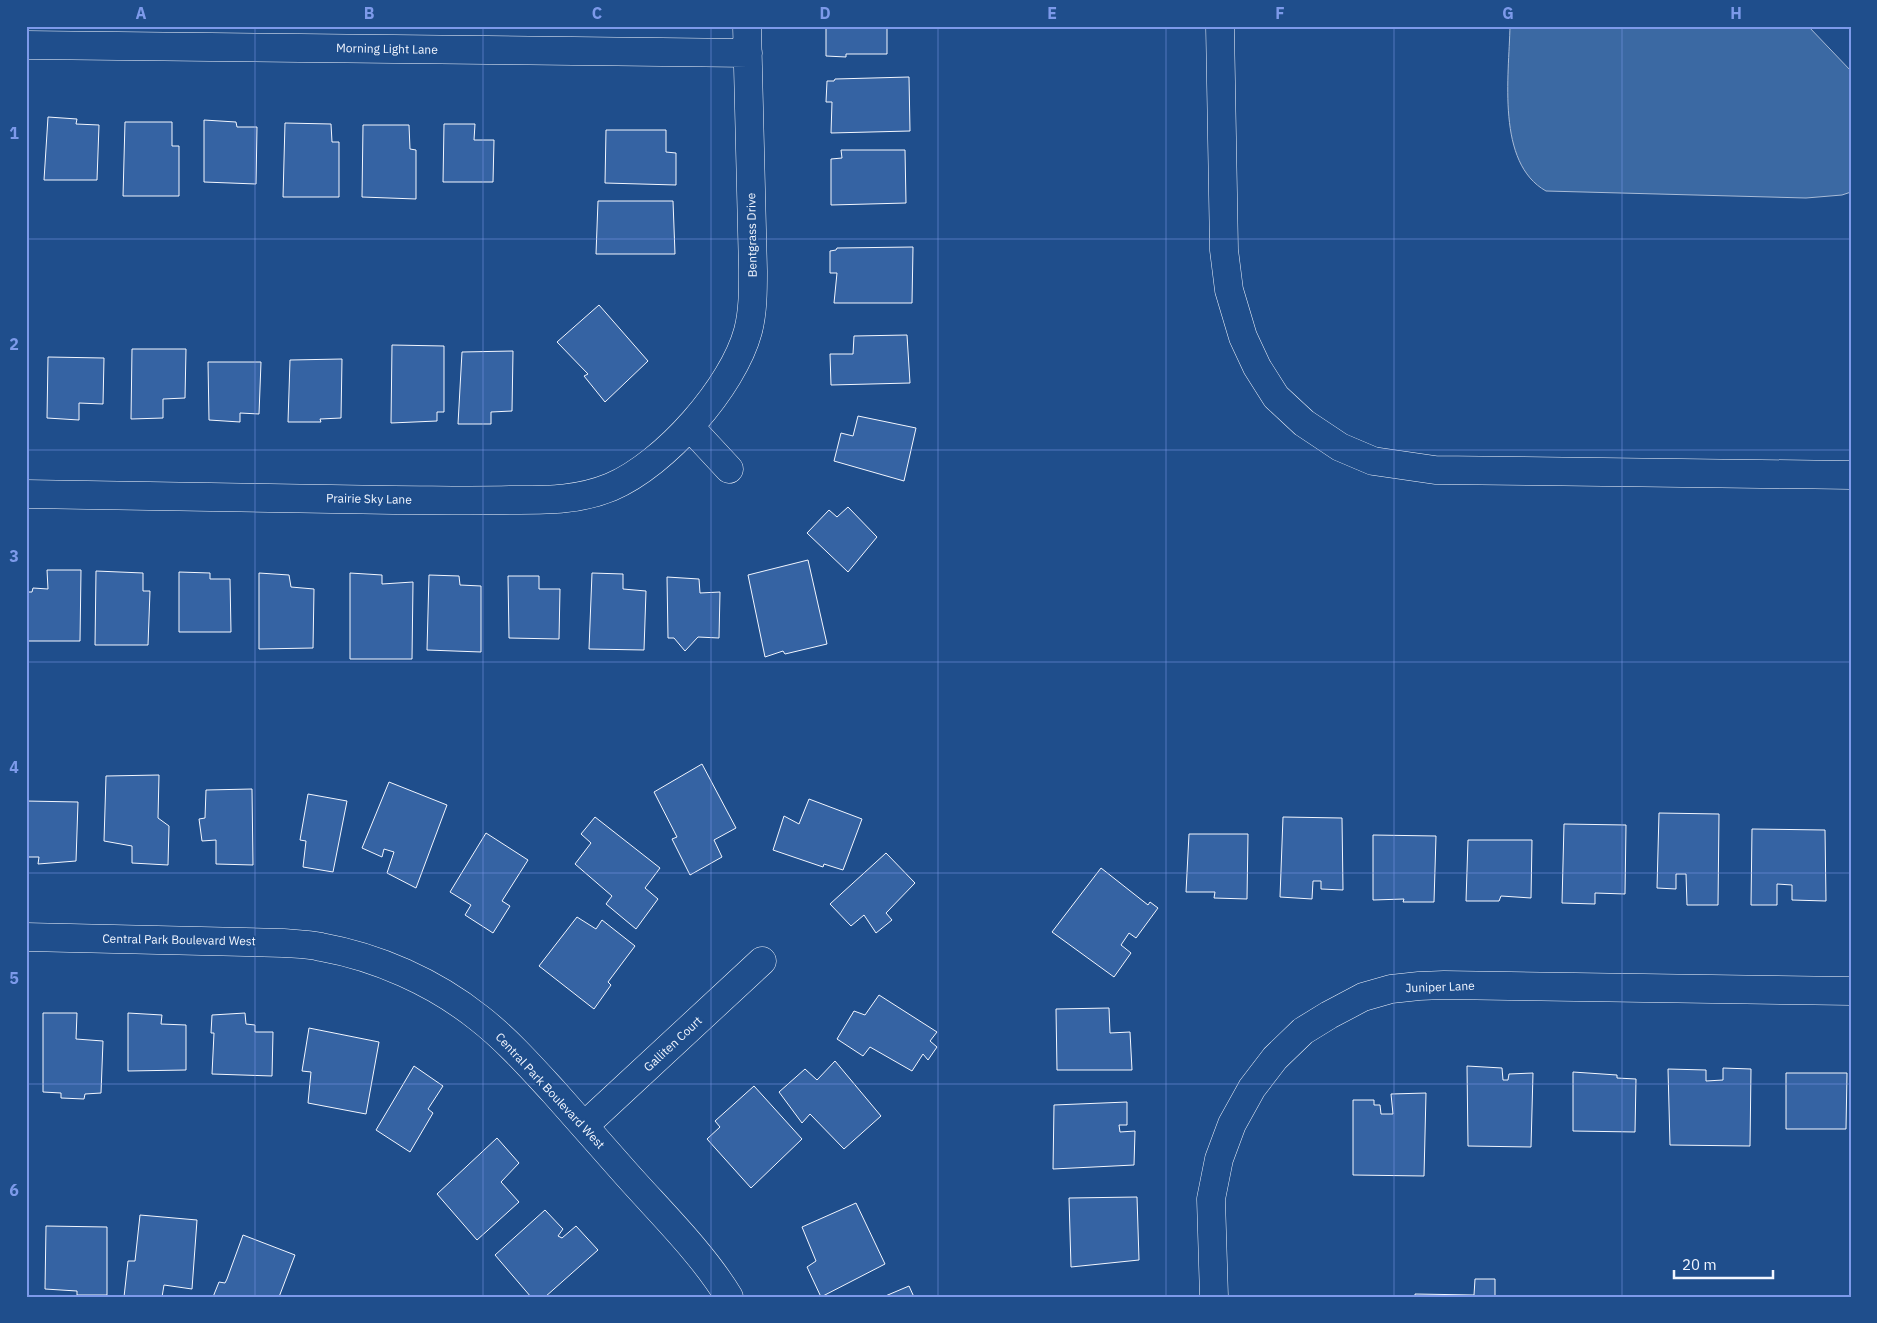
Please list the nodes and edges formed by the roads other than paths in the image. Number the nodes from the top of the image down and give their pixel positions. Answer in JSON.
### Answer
{"nodes":[{"id":1,"x":747,"y":26,"type":"edge"},
{"id":2,"x":1220,"y":26,"type":"edge"},
{"id":3,"x":26,"y":45,"type":"edge"},
{"id":4,"x":748,"y":53,"type":"junction"},
{"id":5,"x":690,"y":427,"type":"junction"},
{"id":6,"x":729,"y":469,"type":"dead end"},
{"id":7,"x":1851,"y":475,"type":"edge"},
{"id":8,"x":26,"y":494,"type":"edge"},
{"id":9,"x":26,"y":937,"type":"edge"},
{"id":10,"x":762,"y":961,"type":"dead end"},
{"id":11,"x":1851,"y":990,"type":"edge"},
{"id":12,"x":584,"y":1126,"type":"junction"},
{"id":13,"x":729,"y":1297,"type":"edge"},
{"id":14,"x":1214,"y":1297,"type":"edge"}],
"edges":[{"from":1,"to":4,"type":"street","name":"Bentgrass Drive"},
{"from":2,"to":7,"type":"street"},
{"from":3,"to":4,"type":"street","name":"Morning Light Lane"},
{"from":4,"to":5,"type":"street","name":"Bentgrass Drive"},
{"from":5,"to":6,"type":"street"},
{"from":5,"to":8,"type":"street","name":"Prairie Sky Lane"},
{"from":9,"to":12,"type":"street","name":"Central Park Boulevard West"},
{"from":10,"to":12,"type":"street","name":"Galliten Court"},
{"from":11,"to":14,"type":"street","name":"Juniper Lane"},
{"from":12,"to":13,"type":"street","name":"Central Park Boulevard West"}]}
